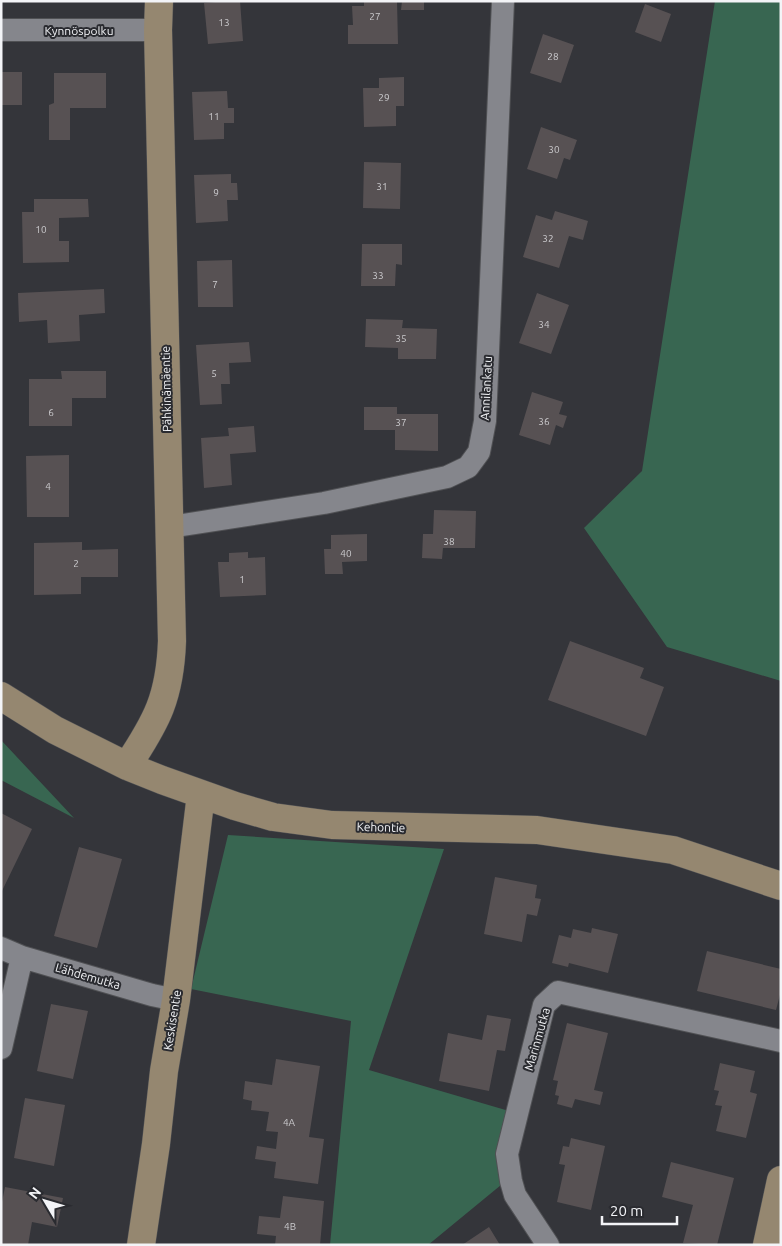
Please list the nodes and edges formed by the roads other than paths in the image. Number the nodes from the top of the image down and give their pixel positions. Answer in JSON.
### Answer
{"nodes":[{"id":1,"x":159,"y":1,"type":"edge"},
{"id":2,"x":503,"y":1,"type":"edge"},
{"id":3,"x":1,"y":30,"type":"edge"},
{"id":4,"x":158,"y":30,"type":"junction"},
{"id":5,"x":170,"y":527,"type":"junction"},
{"id":6,"x":1,"y":696,"type":"edge"},
{"id":7,"x":127,"y":766,"type":"junction"},
{"id":8,"x":201,"y":794,"type":"junction"},
{"id":9,"x":781,"y":886,"type":"edge"},
{"id":10,"x":1,"y":948,"type":"edge"},
{"id":11,"x":22,"y":957,"type":"junction"},
{"id":12,"x":176,"y":1000,"type":"junction"},
{"id":13,"x":781,"y":1041,"type":"edge"},
{"id":14,"x":1,"y":1048,"type":"edge"},
{"id":15,"x":781,"y":1180,"type":"edge"},
{"id":16,"x":141,"y":1245,"type":"edge"},
{"id":17,"x":548,"y":1245,"type":"edge"},
{"id":18,"x":767,"y":1245,"type":"edge"}],
"edges":[{"from":1,"to":4,"type":"street","name":"Pähkinämäentie"},
{"from":2,"to":5,"type":"street","name":"Annilankatu"},
{"from":3,"to":4,"type":"street","name":"Kynnöspolku"},
{"from":4,"to":5,"type":"street","name":"Pähkinämäentie"},
{"from":5,"to":7,"type":"street","name":"Pähkinämäentie"},
{"from":6,"to":7,"type":"street","name":"Kehontie"},
{"from":7,"to":8,"type":"street","name":"Kehontie"},
{"from":8,"to":9,"type":"street","name":"Kehontie"},
{"from":8,"to":12,"type":"street","name":"Keskisentie"},
{"from":10,"to":11,"type":"street","name":"Lähdemutka"},
{"from":11,"to":12,"type":"street","name":"Lähdemutka"},
{"from":11,"to":14,"type":"street"},
{"from":12,"to":16,"type":"street","name":"Keskisentie"},
{"from":13,"to":17,"type":"street","name":"Marinmutka"},
{"from":15,"to":18,"type":"street"}]}
